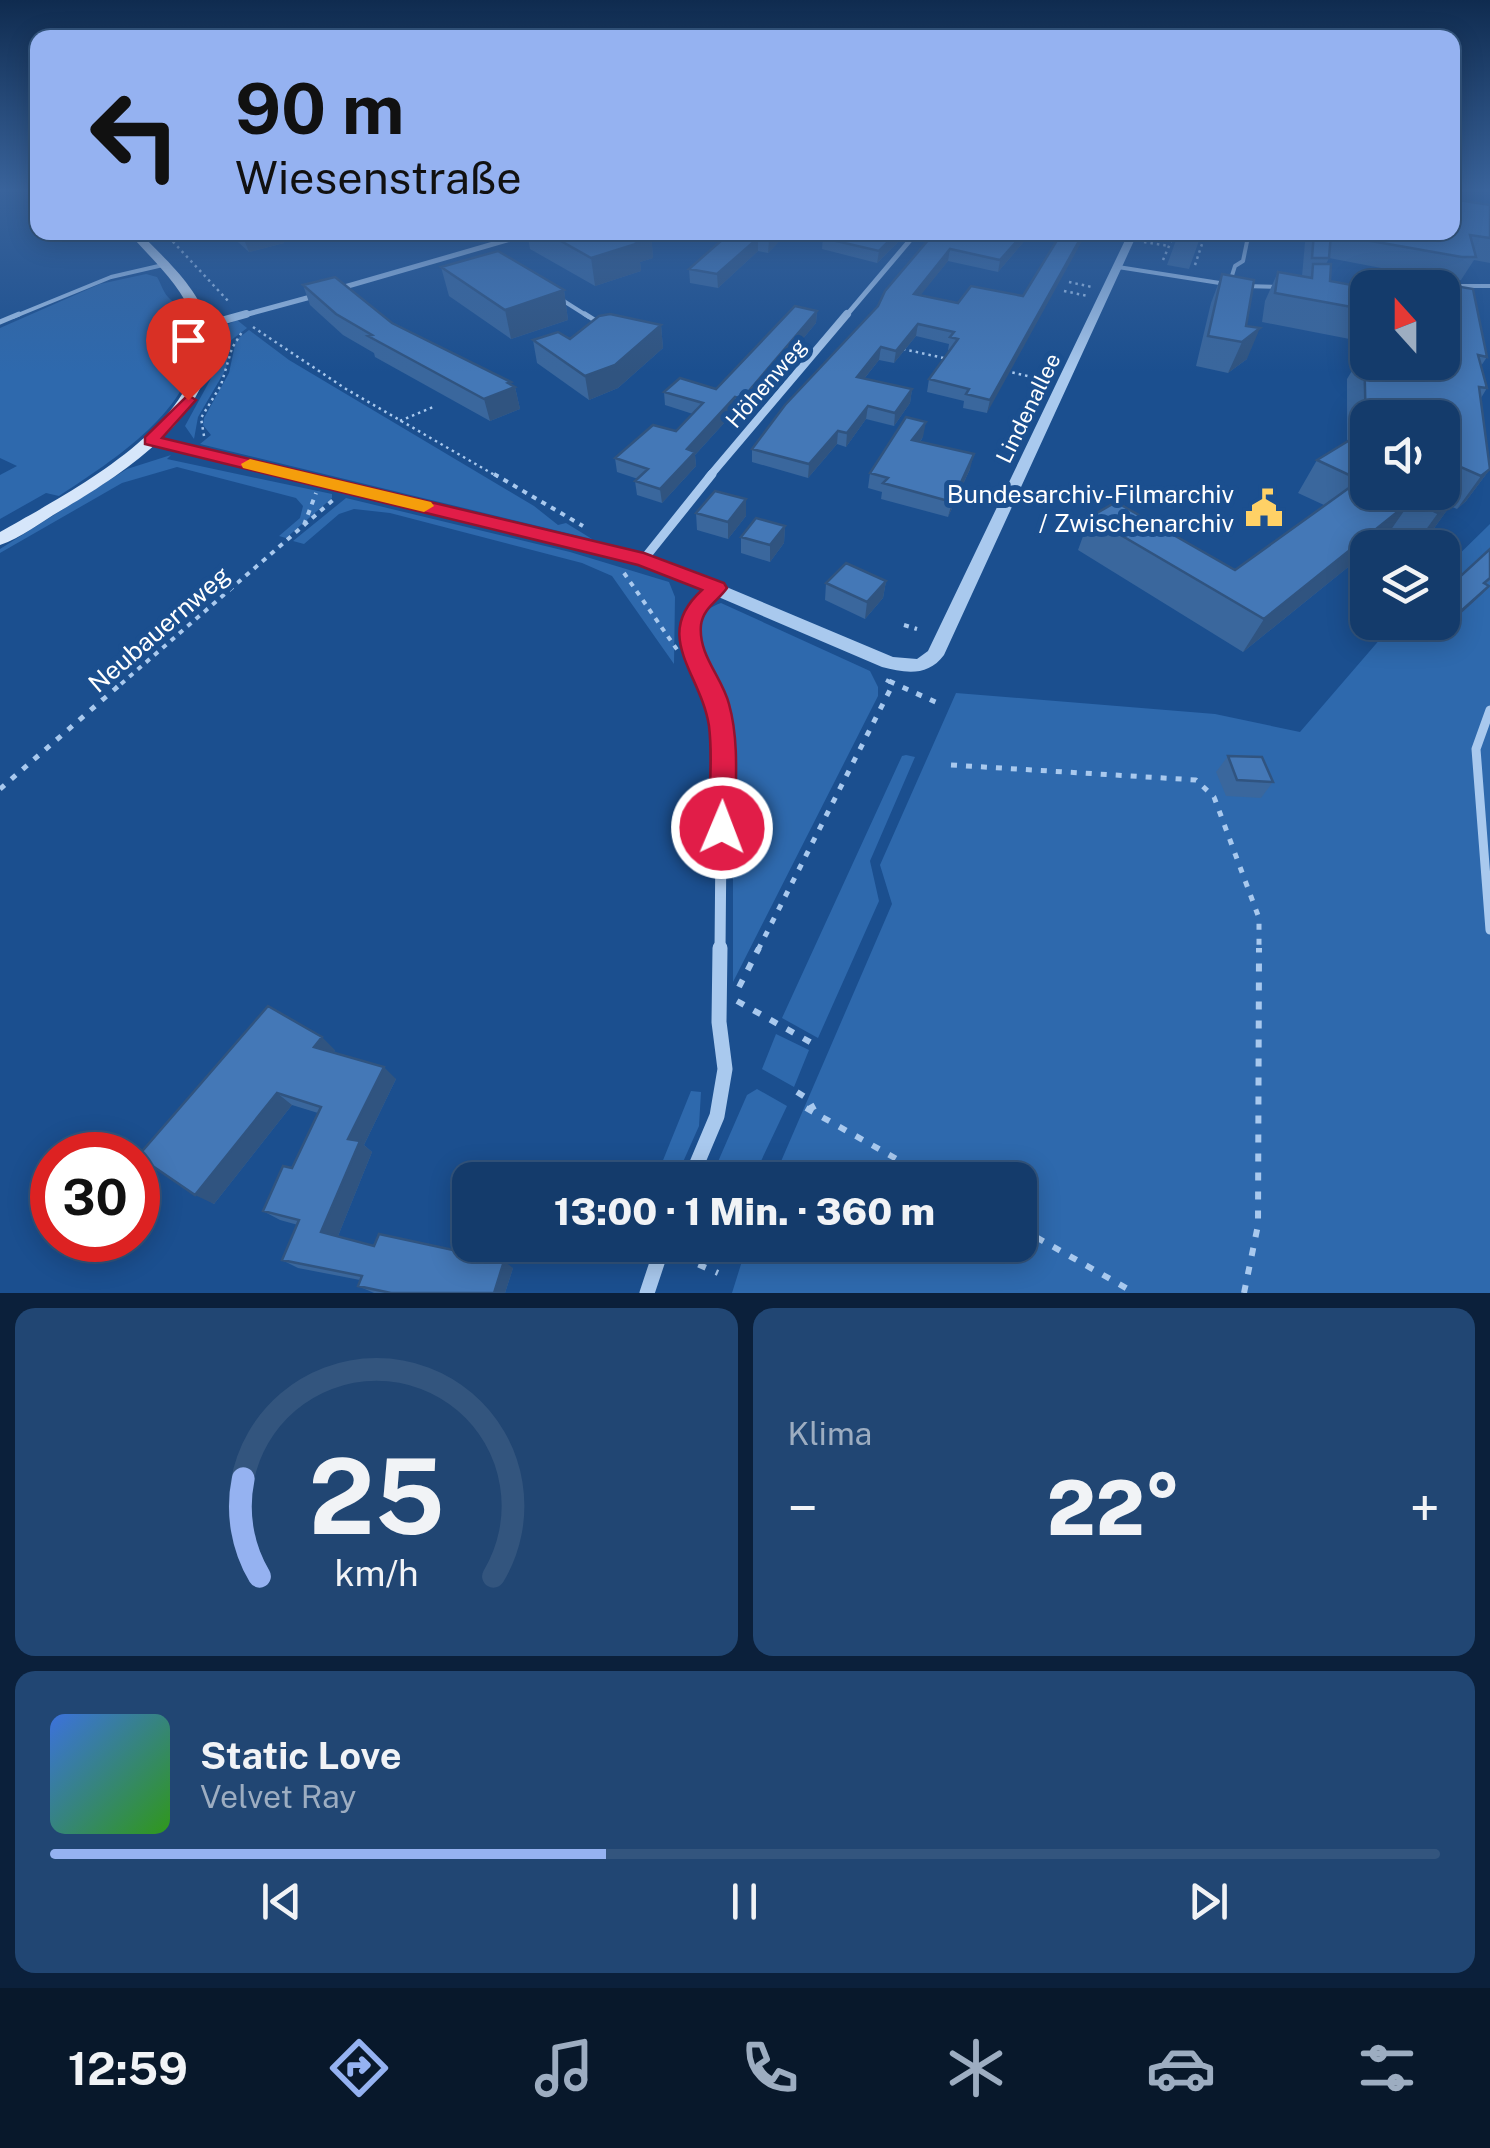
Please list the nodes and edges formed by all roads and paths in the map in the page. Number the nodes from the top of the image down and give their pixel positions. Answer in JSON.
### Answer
{"nodes":[{"id":1,"x":151,"y":251,"type":"edge"},
{"id":2,"x":182,"y":251,"type":"edge"},
{"id":3,"x":470,"y":251,"type":"edge"},
{"id":4,"x":482,"y":251,"type":"edge"},
{"id":5,"x":901,"y":251,"type":"edge"},
{"id":6,"x":1125,"y":251,"type":"edge"},
{"id":7,"x":1170,"y":251,"type":"edge"},
{"id":8,"x":1200,"y":251,"type":"edge"},
{"id":9,"x":1245,"y":251,"type":"edge"},
{"id":10,"x":489,"y":256,"type":"edge"},
{"id":11,"x":163,"y":265,"type":"junction"},
{"id":12,"x":1118,"y":266,"type":"junction"},
{"id":13,"x":1162,"y":266,"type":"dead end"},
{"id":14,"x":1193,"y":271,"type":"dead end"},
{"id":15,"x":1070,"y":282,"type":"dead end"},
{"id":16,"x":1229,"y":285,"type":"junction"},
{"id":17,"x":1092,"y":286,"type":"dead end"},
{"id":18,"x":1460,"y":286,"type":"edge"},
{"id":19,"x":1490,"y":286,"type":"edge"},
{"id":20,"x":1287,"y":287,"type":"edge"},
{"id":21,"x":547,"y":291,"type":"edge"},
{"id":22,"x":1064,"y":292,"type":"dead end"},
{"id":23,"x":1088,"y":296,"type":"dead end"},
{"id":24,"x":241,"y":316,"type":"junction"},
{"id":25,"x":596,"y":321,"type":"edge"},
{"id":26,"x":0,"y":322,"type":"edge"},
{"id":27,"x":203,"y":326,"type":"junction"},
{"id":28,"x":890,"y":346,"type":"edge"},
{"id":29,"x":948,"y":359,"type":"edge"},
{"id":30,"x":1006,"y":372,"type":"edge"},
{"id":31,"x":1045,"y":380,"type":"dead end"},
{"id":32,"x":433,"y":407,"type":"dead end"},
{"id":33,"x":400,"y":421,"type":"junction"},
{"id":34,"x":151,"y":440,"type":"junction"},
{"id":35,"x":196,"y":441,"type":"dead end"},
{"id":36,"x":316,"y":488,"type":"dead end"},
{"id":37,"x":340,"y":494,"type":"dead end"},
{"id":38,"x":568,"y":518,"type":"dead end"},
{"id":39,"x":304,"y":526,"type":"junction"},
{"id":40,"x":0,"y":539,"type":"edge"},
{"id":41,"x":644,"y":560,"type":"junction"},
{"id":42,"x":616,"y":562,"type":"dead end"},
{"id":43,"x":717,"y":588,"type":"junction"},
{"id":44,"x":904,"y":624,"type":"dead end"},
{"id":45,"x":917,"y":629,"type":"dead end"},
{"id":46,"x":678,"y":651,"type":"dead end"},
{"id":47,"x":900,"y":665,"type":"junction"},
{"id":48,"x":877,"y":672,"type":"dead end"},
{"id":49,"x":892,"y":686,"type":"junction"},
{"id":50,"x":916,"y":695,"type":"junction"},
{"id":51,"x":911,"y":703,"type":"dead end"},
{"id":52,"x":942,"y":704,"type":"dead end"},
{"id":53,"x":1490,"y":710,"type":"edge"},
{"id":54,"x":952,"y":765,"type":"dead end"},
{"id":55,"x":0,"y":790,"type":"edge"},
{"id":56,"x":1490,"y":930,"type":"edge"},
{"id":57,"x":728,"y":992,"type":"junction"},
{"id":58,"x":818,"y":1046,"type":"dead end"},
{"id":59,"x":797,"y":1092,"type":"dead end"},
{"id":60,"x":806,"y":1108,"type":"dead end"},
{"id":61,"x":816,"y":1114,"type":"junction"},
{"id":62,"x":698,"y":1162,"type":"edge"},
{"id":63,"x":902,"y":1162,"type":"edge"},
{"id":64,"x":1037,"y":1238,"type":"edge"},
{"id":65,"x":657,"y":1262,"type":"edge"},
{"id":66,"x":694,"y":1262,"type":"edge"},
{"id":67,"x":718,"y":1273,"type":"dead end"},
{"id":68,"x":647,"y":1293,"type":"edge"},
{"id":69,"x":1135,"y":1293,"type":"edge"},
{"id":70,"x":1244,"y":1293,"type":"edge"}],
"edges":[{"from":1,"to":11,"type":"main road"},
{"from":2,"to":24,"type":"path"},
{"from":3,"to":24,"type":"street"},
{"from":4,"to":10,"type":"lane"},
{"from":5,"to":41,"type":"street","name":"Höhenweg"},
{"from":6,"to":12,"type":"street","name":"Lindenallee"},
{"from":7,"to":13,"type":"path"},
{"from":8,"to":14,"type":"path"},
{"from":9,"to":16,"type":"lane"},
{"from":11,"to":26,"type":"lane"},
{"from":11,"to":27,"type":"main road"},
{"from":12,"to":16,"type":"lane"},
{"from":12,"to":47,"type":"street","name":"Lindenallee"},
{"from":15,"to":17,"type":"path"},
{"from":16,"to":20,"type":"lane"},
{"from":18,"to":19,"type":"lane"},
{"from":21,"to":25,"type":"lane"},
{"from":22,"to":23,"type":"path"},
{"from":24,"to":27,"type":"street"},
{"from":27,"to":34,"type":"main road"},
{"from":28,"to":29,"type":"path"},
{"from":30,"to":31,"type":"path"},
{"from":32,"to":33,"type":"path"},
{"from":33,"to":35,"type":"path"},
{"from":33,"to":38,"type":"path"},
{"from":34,"to":40,"type":"main road"},
{"from":34,"to":41,"type":"street"},
{"from":36,"to":39,"type":"path"},
{"from":37,"to":39,"type":"path","name":"Neubauernweg"},
{"from":39,"to":55,"type":"path","name":"Neubauernweg"},
{"from":41,"to":43,"type":"street"},
{"from":42,"to":46,"type":"path"},
{"from":43,"to":47,"type":"street"},
{"from":43,"to":57,"type":"street"},
{"from":44,"to":45,"type":"path"},
{"from":47,"to":49,"type":"path"},
{"from":48,"to":49,"type":"path"},
{"from":49,"to":50,"type":"path"},
{"from":49,"to":57,"type":"path"},
{"from":50,"to":51,"type":"path"},
{"from":50,"to":52,"type":"path"},
{"from":53,"to":56,"type":"lane"},
{"from":54,"to":70,"type":"path"},
{"from":57,"to":58,"type":"path"},
{"from":57,"to":62,"type":"street"},
{"from":59,"to":61,"type":"path"},
{"from":60,"to":61,"type":"path"},
{"from":61,"to":63,"type":"path"},
{"from":64,"to":69,"type":"path"},
{"from":65,"to":68,"type":"street"},
{"from":66,"to":67,"type":"path"}]}
